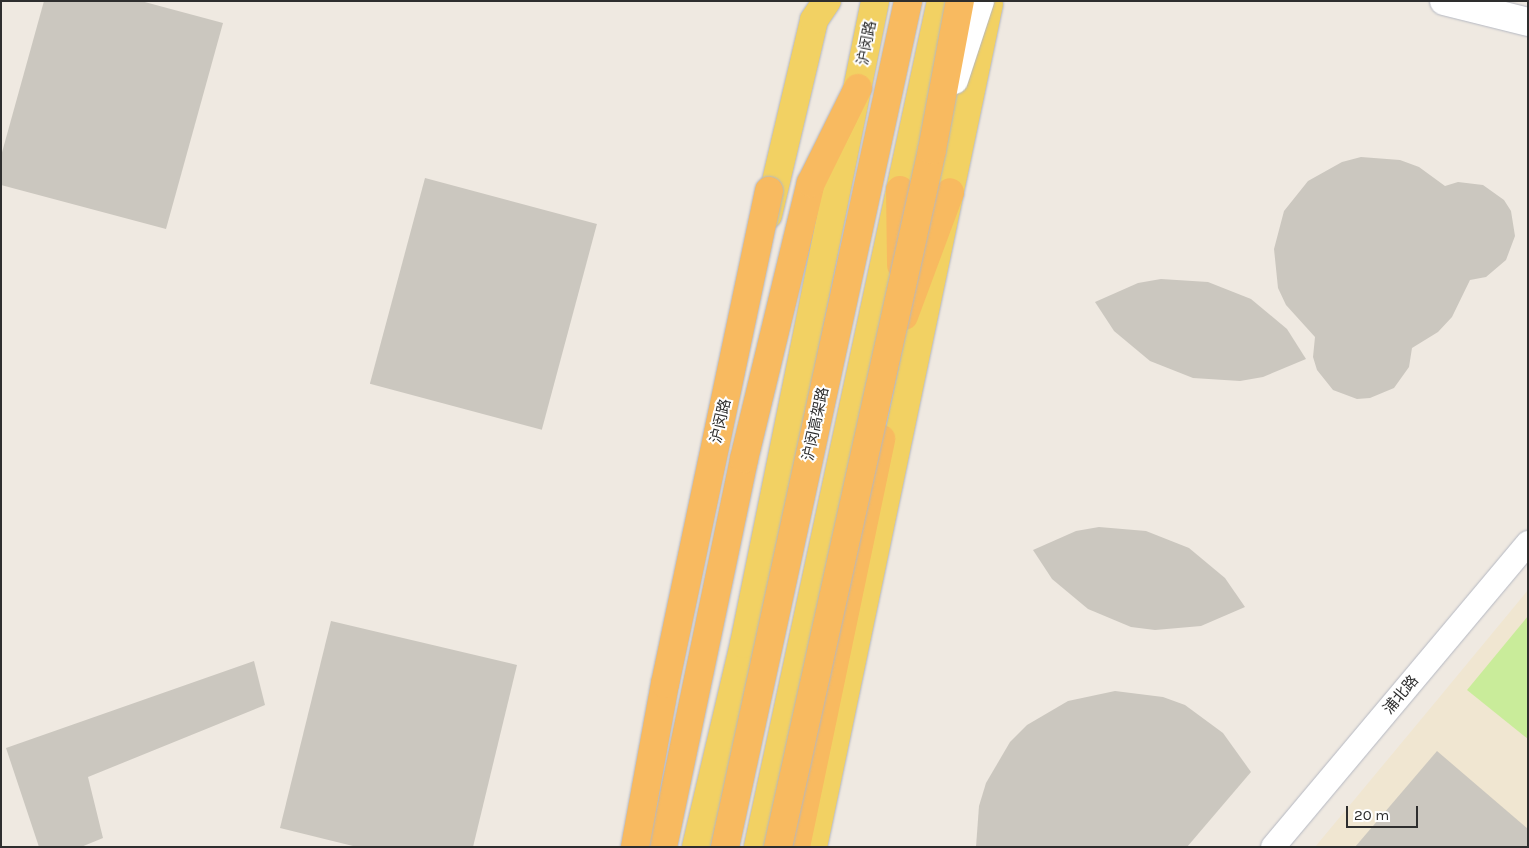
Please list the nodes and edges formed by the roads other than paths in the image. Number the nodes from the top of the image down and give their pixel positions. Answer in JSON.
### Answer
{"nodes":[{"id":1,"x":827,"y":1,"type":"edge"},
{"id":2,"x":876,"y":1,"type":"edge"},
{"id":3,"x":908,"y":1,"type":"edge"},
{"id":4,"x":941,"y":1,"type":"edge"},
{"id":5,"x":960,"y":1,"type":"edge"},
{"id":6,"x":980,"y":1,"type":"edge"},
{"id":7,"x":990,"y":1,"type":"edge"},
{"id":8,"x":1444,"y":1,"type":"edge"},
{"id":9,"x":1528,"y":22,"type":"edge"},
{"id":10,"x":858,"y":88,"type":"junction"},
{"id":11,"x":932,"y":150,"type":"junction"},
{"id":12,"x":900,"y":190,"type":"junction"},
{"id":13,"x":769,"y":191,"type":"dead end"},
{"id":14,"x":950,"y":192,"type":"junction"},
{"id":15,"x":901,"y":324,"type":"junction"},
{"id":16,"x":1528,"y":543,"type":"edge"},
{"id":17,"x":629,"y":847,"type":"edge"},
{"id":18,"x":634,"y":847,"type":"edge"},
{"id":19,"x":663,"y":847,"type":"edge"},
{"id":20,"x":696,"y":847,"type":"edge"},
{"id":21,"x":725,"y":847,"type":"edge"},
{"id":22,"x":758,"y":847,"type":"edge"},
{"id":23,"x":778,"y":847,"type":"edge"},
{"id":24,"x":796,"y":847,"type":"edge"},
{"id":25,"x":813,"y":847,"type":"edge"},
{"id":26,"x":1273,"y":847,"type":"edge"}],
"edges":[{"from":1,"to":17,"type":"main road","name":"沪闵路"},
{"from":2,"to":10,"type":"main road","name":"沪闵路"},
{"from":3,"to":21,"type":"highway","name":"沪闵高架路","bridge":true},
{"from":4,"to":12,"type":"main road"},
{"from":5,"to":11,"type":"highway","bridge":true},
{"from":6,"to":11,"type":"main road","bridge":true},
{"from":7,"to":14,"type":"main road"},
{"from":8,"to":9,"type":"main road"},
{"from":10,"to":19,"type":"highway"},
{"from":10,"to":20,"type":"main road","name":"沪闵路"},
{"from":11,"to":23,"type":"highway","bridge":true},
{"from":12,"to":15,"type":"highway"},
{"from":12,"to":22,"type":"main road"},
{"from":13,"to":18,"type":"highway","bridge":true},
{"from":14,"to":15,"type":"highway"},
{"from":14,"to":25,"type":"main road"},
{"from":15,"to":24,"type":"highway"},
{"from":16,"to":26,"type":"street","name":"浦北路"}]}
